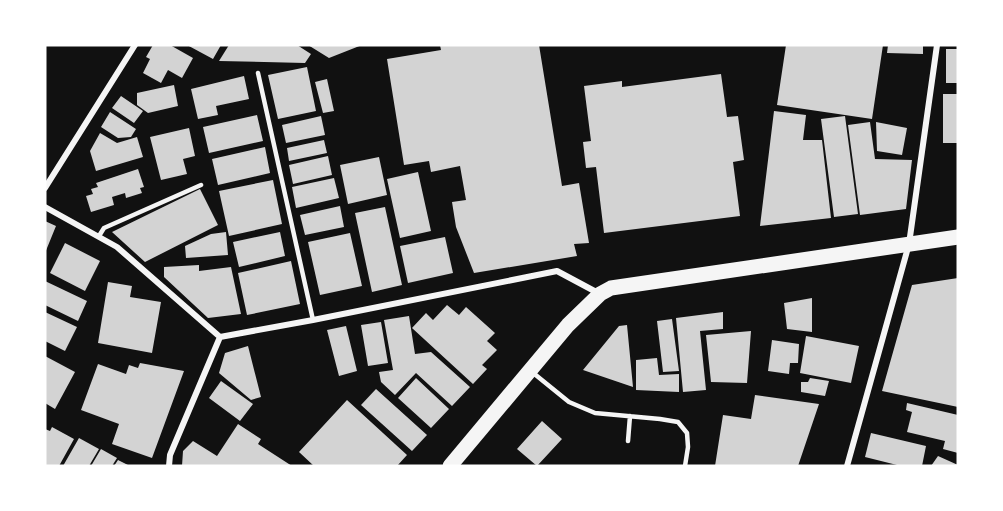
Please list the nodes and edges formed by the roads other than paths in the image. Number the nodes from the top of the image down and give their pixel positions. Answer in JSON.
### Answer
{"nodes":[{"id":1,"x":135,"y":45,"type":"edge"},
{"id":2,"x":937,"y":45,"type":"edge"},
{"id":3,"x":258,"y":73,"type":"dead end"},
{"id":4,"x":201,"y":185,"type":"dead end"},
{"id":5,"x":45,"y":188,"type":"edge"},
{"id":6,"x":45,"y":207,"type":"edge"},
{"id":7,"x":99,"y":236,"type":"junction"},
{"id":8,"x":958,"y":237,"type":"edge"},
{"id":9,"x":909,"y":244,"type":"junction"},
{"id":10,"x":600,"y":294,"type":"junction"},
{"id":11,"x":313,"y":320,"type":"junction"},
{"id":12,"x":220,"y":337,"type":"junction"},
{"id":13,"x":530,"y":371,"type":"junction"},
{"id":14,"x":630,"y":416,"type":"junction"},
{"id":15,"x":628,"y":441,"type":"dead end"},
{"id":16,"x":169,"y":466,"type":"edge"},
{"id":17,"x":450,"y":466,"type":"edge"},
{"id":18,"x":685,"y":466,"type":"edge"},
{"id":19,"x":847,"y":466,"type":"edge"}],
"edges":[{"from":1,"to":5,"type":"street"},
{"from":2,"to":9,"type":"street"},
{"from":3,"to":11,"type":"lane"},
{"from":4,"to":7,"type":"lane"},
{"from":6,"to":7,"type":"street"},
{"from":7,"to":12,"type":"street"},
{"from":8,"to":9,"type":"main road"},
{"from":9,"to":10,"type":"main road"},
{"from":9,"to":19,"type":"street"},
{"from":10,"to":11,"type":"street"},
{"from":10,"to":13,"type":"main road"},
{"from":11,"to":12,"type":"street"},
{"from":12,"to":16,"type":"street"},
{"from":13,"to":14,"type":"lane"},
{"from":13,"to":17,"type":"main road"},
{"from":14,"to":15,"type":"lane"},
{"from":14,"to":18,"type":"lane"}]}
